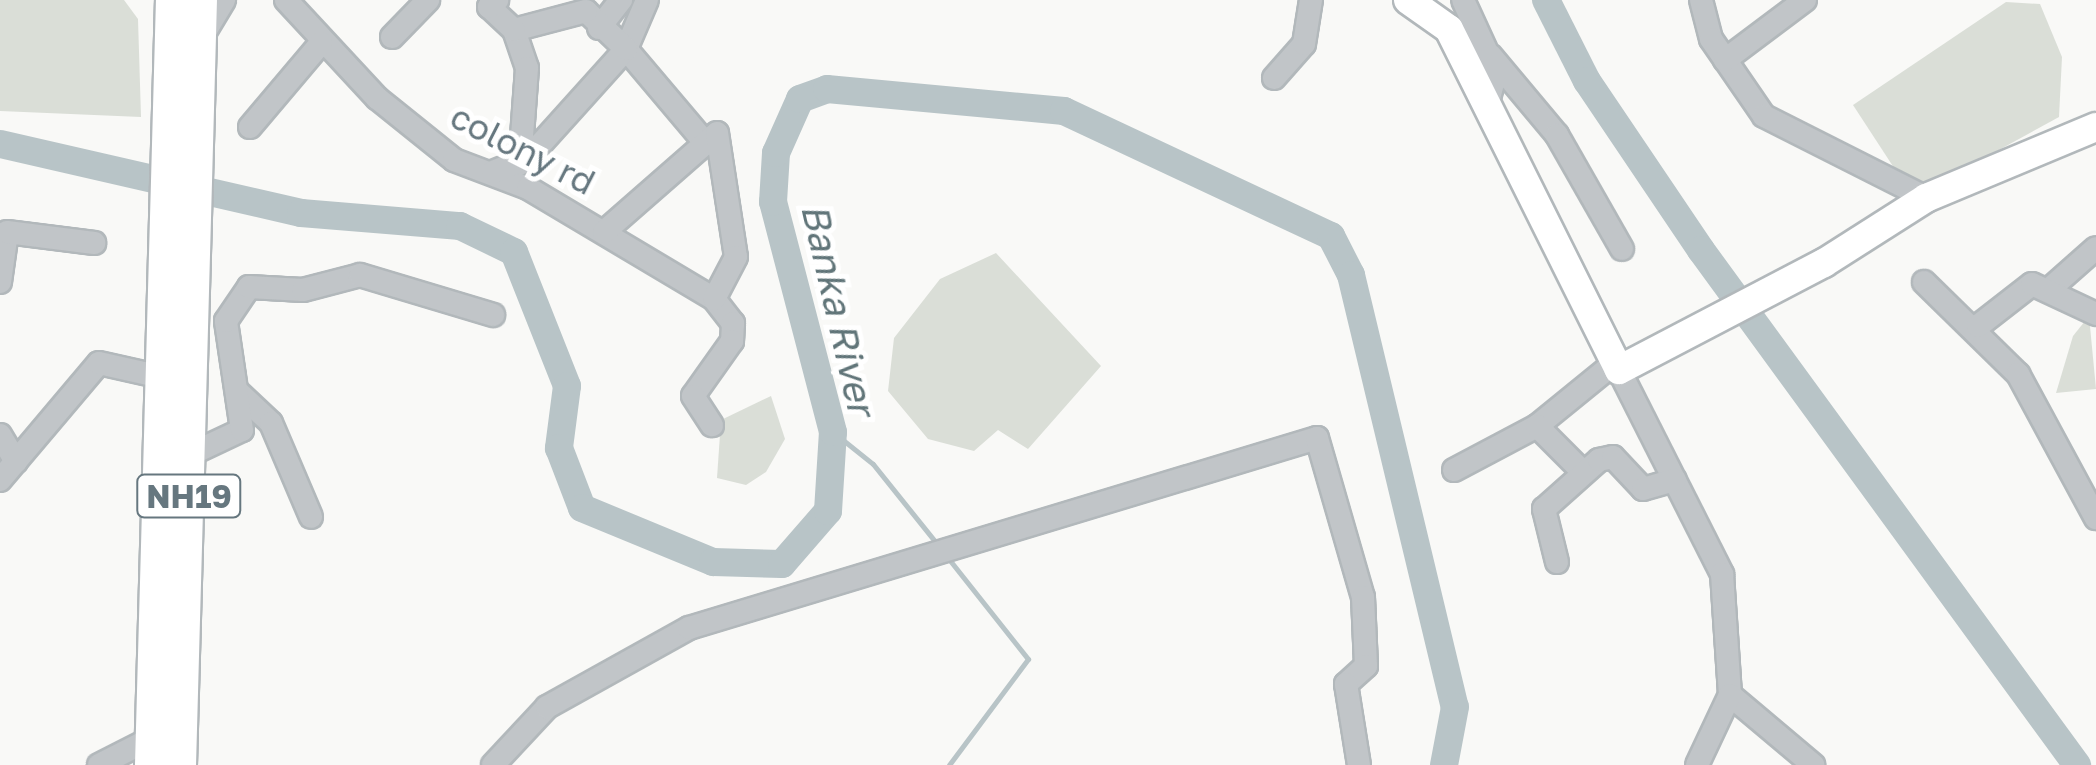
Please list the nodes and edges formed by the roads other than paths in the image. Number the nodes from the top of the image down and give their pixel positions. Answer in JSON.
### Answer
{"nodes":[{"id":1,"x":224,"y":0,"type":"edge"},
{"id":2,"x":286,"y":0,"type":"edge"},
{"id":3,"x":428,"y":0,"type":"edge"},
{"id":4,"x":620,"y":0,"type":"edge"},
{"id":5,"x":647,"y":0,"type":"edge"},
{"id":6,"x":1311,"y":0,"type":"edge"},
{"id":7,"x":1408,"y":0,"type":"edge"},
{"id":8,"x":1463,"y":0,"type":"edge"},
{"id":9,"x":1701,"y":0,"type":"edge"},
{"id":10,"x":1806,"y":0,"type":"edge"},
{"id":11,"x":178,"y":1,"type":"edge"},
{"id":12,"x":490,"y":2,"type":"edge"},
{"id":13,"x":599,"y":28,"type":"junction"},
{"id":14,"x":514,"y":30,"type":"junction"},
{"id":15,"x":392,"y":36,"type":"dead end"},
{"id":16,"x":200,"y":40,"type":"junction"},
{"id":17,"x":321,"y":44,"type":"junction"},
{"id":18,"x":626,"y":49,"type":"junction"},
{"id":19,"x":1492,"y":56,"type":"junction"},
{"id":20,"x":1724,"y":60,"type":"junction"},
{"id":21,"x":1274,"y":78,"type":"dead end"},
{"id":22,"x":184,"y":80,"type":"junction"},
{"id":23,"x":1486,"y":109,"type":"junction"},
{"id":24,"x":250,"y":127,"type":"dead end"},
{"id":25,"x":2096,"y":128,"type":"edge"},
{"id":26,"x":703,"y":140,"type":"junction"},
{"id":27,"x":520,"y":164,"type":"junction"},
{"id":28,"x":493,"y":172,"type":"junction"},
{"id":29,"x":1926,"y":198,"type":"junction"},
{"id":30,"x":182,"y":228,"type":"junction"},
{"id":31,"x":604,"y":232,"type":"junction"},
{"id":32,"x":94,"y":243,"type":"dead end"},
{"id":33,"x":2096,"y":248,"type":"edge"},
{"id":34,"x":1622,"y":249,"type":"dead end"},
{"id":35,"x":0,"y":282,"type":"edge"},
{"id":36,"x":1924,"y":282,"type":"dead end"},
{"id":37,"x":2052,"y":286,"type":"junction"},
{"id":38,"x":714,"y":299,"type":"junction"},
{"id":39,"x":493,"y":314,"type":"dead end"},
{"id":40,"x":2096,"y":314,"type":"edge"},
{"id":41,"x":1978,"y":326,"type":"junction"},
{"id":42,"x":1616,"y":368,"type":"junction"},
{"id":43,"x":161,"y":377,"type":"junction"},
{"id":44,"x":238,"y":392,"type":"junction"},
{"id":45,"x":712,"y":425,"type":"dead end"},
{"id":46,"x":1537,"y":426,"type":"junction"},
{"id":47,"x":0,"y":436,"type":"edge"},
{"id":48,"x":191,"y":454,"type":"junction"},
{"id":49,"x":1454,"y":470,"type":"dead end"},
{"id":50,"x":8,"y":471,"type":"edge"},
{"id":51,"x":1584,"y":473,"type":"junction"},
{"id":52,"x":1675,"y":480,"type":"junction"},
{"id":53,"x":311,"y":516,"type":"dead end"},
{"id":54,"x":2096,"y":518,"type":"edge"},
{"id":55,"x":1557,"y":562,"type":"dead end"},
{"id":56,"x":1738,"y":702,"type":"junction"},
{"id":57,"x":152,"y":752,"type":"edge"},
{"id":58,"x":99,"y":765,"type":"edge"},
{"id":59,"x":180,"y":765,"type":"edge"},
{"id":60,"x":494,"y":765,"type":"edge"},
{"id":61,"x":1359,"y":765,"type":"edge"},
{"id":62,"x":1697,"y":765,"type":"edge"},
{"id":63,"x":1813,"y":765,"type":"edge"}],
"edges":[{"from":1,"to":16,"type":"street"},
{"from":2,"to":17,"type":"street","name":"colony rd"},
{"from":3,"to":15,"type":"street"},
{"from":4,"to":13,"type":"street"},
{"from":5,"to":18,"type":"street"},
{"from":6,"to":21,"type":"street"},
{"from":7,"to":23,"type":"main road"},
{"from":8,"to":19,"type":"street"},
{"from":9,"to":20,"type":"street"},
{"from":10,"to":20,"type":"street"},
{"from":11,"to":16,"type":"highway","number":"NH19"},
{"from":11,"to":22,"type":"highway","number":"NH19"},
{"from":12,"to":14,"type":"street"},
{"from":13,"to":14,"type":"street"},
{"from":13,"to":18,"type":"street"},
{"from":14,"to":27,"type":"street"},
{"from":16,"to":22,"type":"highway","number":"NH19"},
{"from":17,"to":24,"type":"street"},
{"from":17,"to":28,"type":"street","name":"colony rd"},
{"from":18,"to":26,"type":"street"},
{"from":18,"to":27,"type":"street"},
{"from":19,"to":23,"type":"street"},
{"from":19,"to":34,"type":"street"},
{"from":20,"to":29,"type":"street"},
{"from":22,"to":30,"type":"highway","number":"NH19"},
{"from":23,"to":42,"type":"main road"},
{"from":25,"to":29,"type":"main road"},
{"from":26,"to":31,"type":"street","name":"colony rd"},
{"from":26,"to":38,"type":"street"},
{"from":27,"to":28,"type":"street"},
{"from":28,"to":31,"type":"street","name":"colony rd"},
{"from":29,"to":42,"type":"main road"},
{"from":30,"to":43,"type":"highway","number":"NH19"},
{"from":30,"to":48,"type":"highway","number":"NH19"},
{"from":31,"to":38,"type":"street","name":"colony rd"},
{"from":32,"to":35,"type":"street"},
{"from":33,"to":37,"type":"street"},
{"from":36,"to":41,"type":"street"},
{"from":37,"to":40,"type":"street"},
{"from":37,"to":41,"type":"street"},
{"from":38,"to":45,"type":"street"},
{"from":39,"to":44,"type":"street"},
{"from":41,"to":54,"type":"street"},
{"from":42,"to":46,"type":"street"},
{"from":42,"to":52,"type":"street"},
{"from":43,"to":50,"type":"street"},
{"from":43,"to":57,"type":"highway","number":"NH19"},
{"from":44,"to":48,"type":"street"},
{"from":44,"to":53,"type":"street"},
{"from":46,"to":49,"type":"street"},
{"from":46,"to":51,"type":"street"},
{"from":47,"to":50,"type":"street"},
{"from":48,"to":59,"type":"highway","number":"NH19"},
{"from":51,"to":52,"type":"street"},
{"from":51,"to":55,"type":"street"},
{"from":52,"to":56,"type":"street"},
{"from":56,"to":62,"type":"street"},
{"from":56,"to":63,"type":"street"},
{"from":57,"to":58,"type":"street"},
{"from":60,"to":61,"type":"street"}]}
